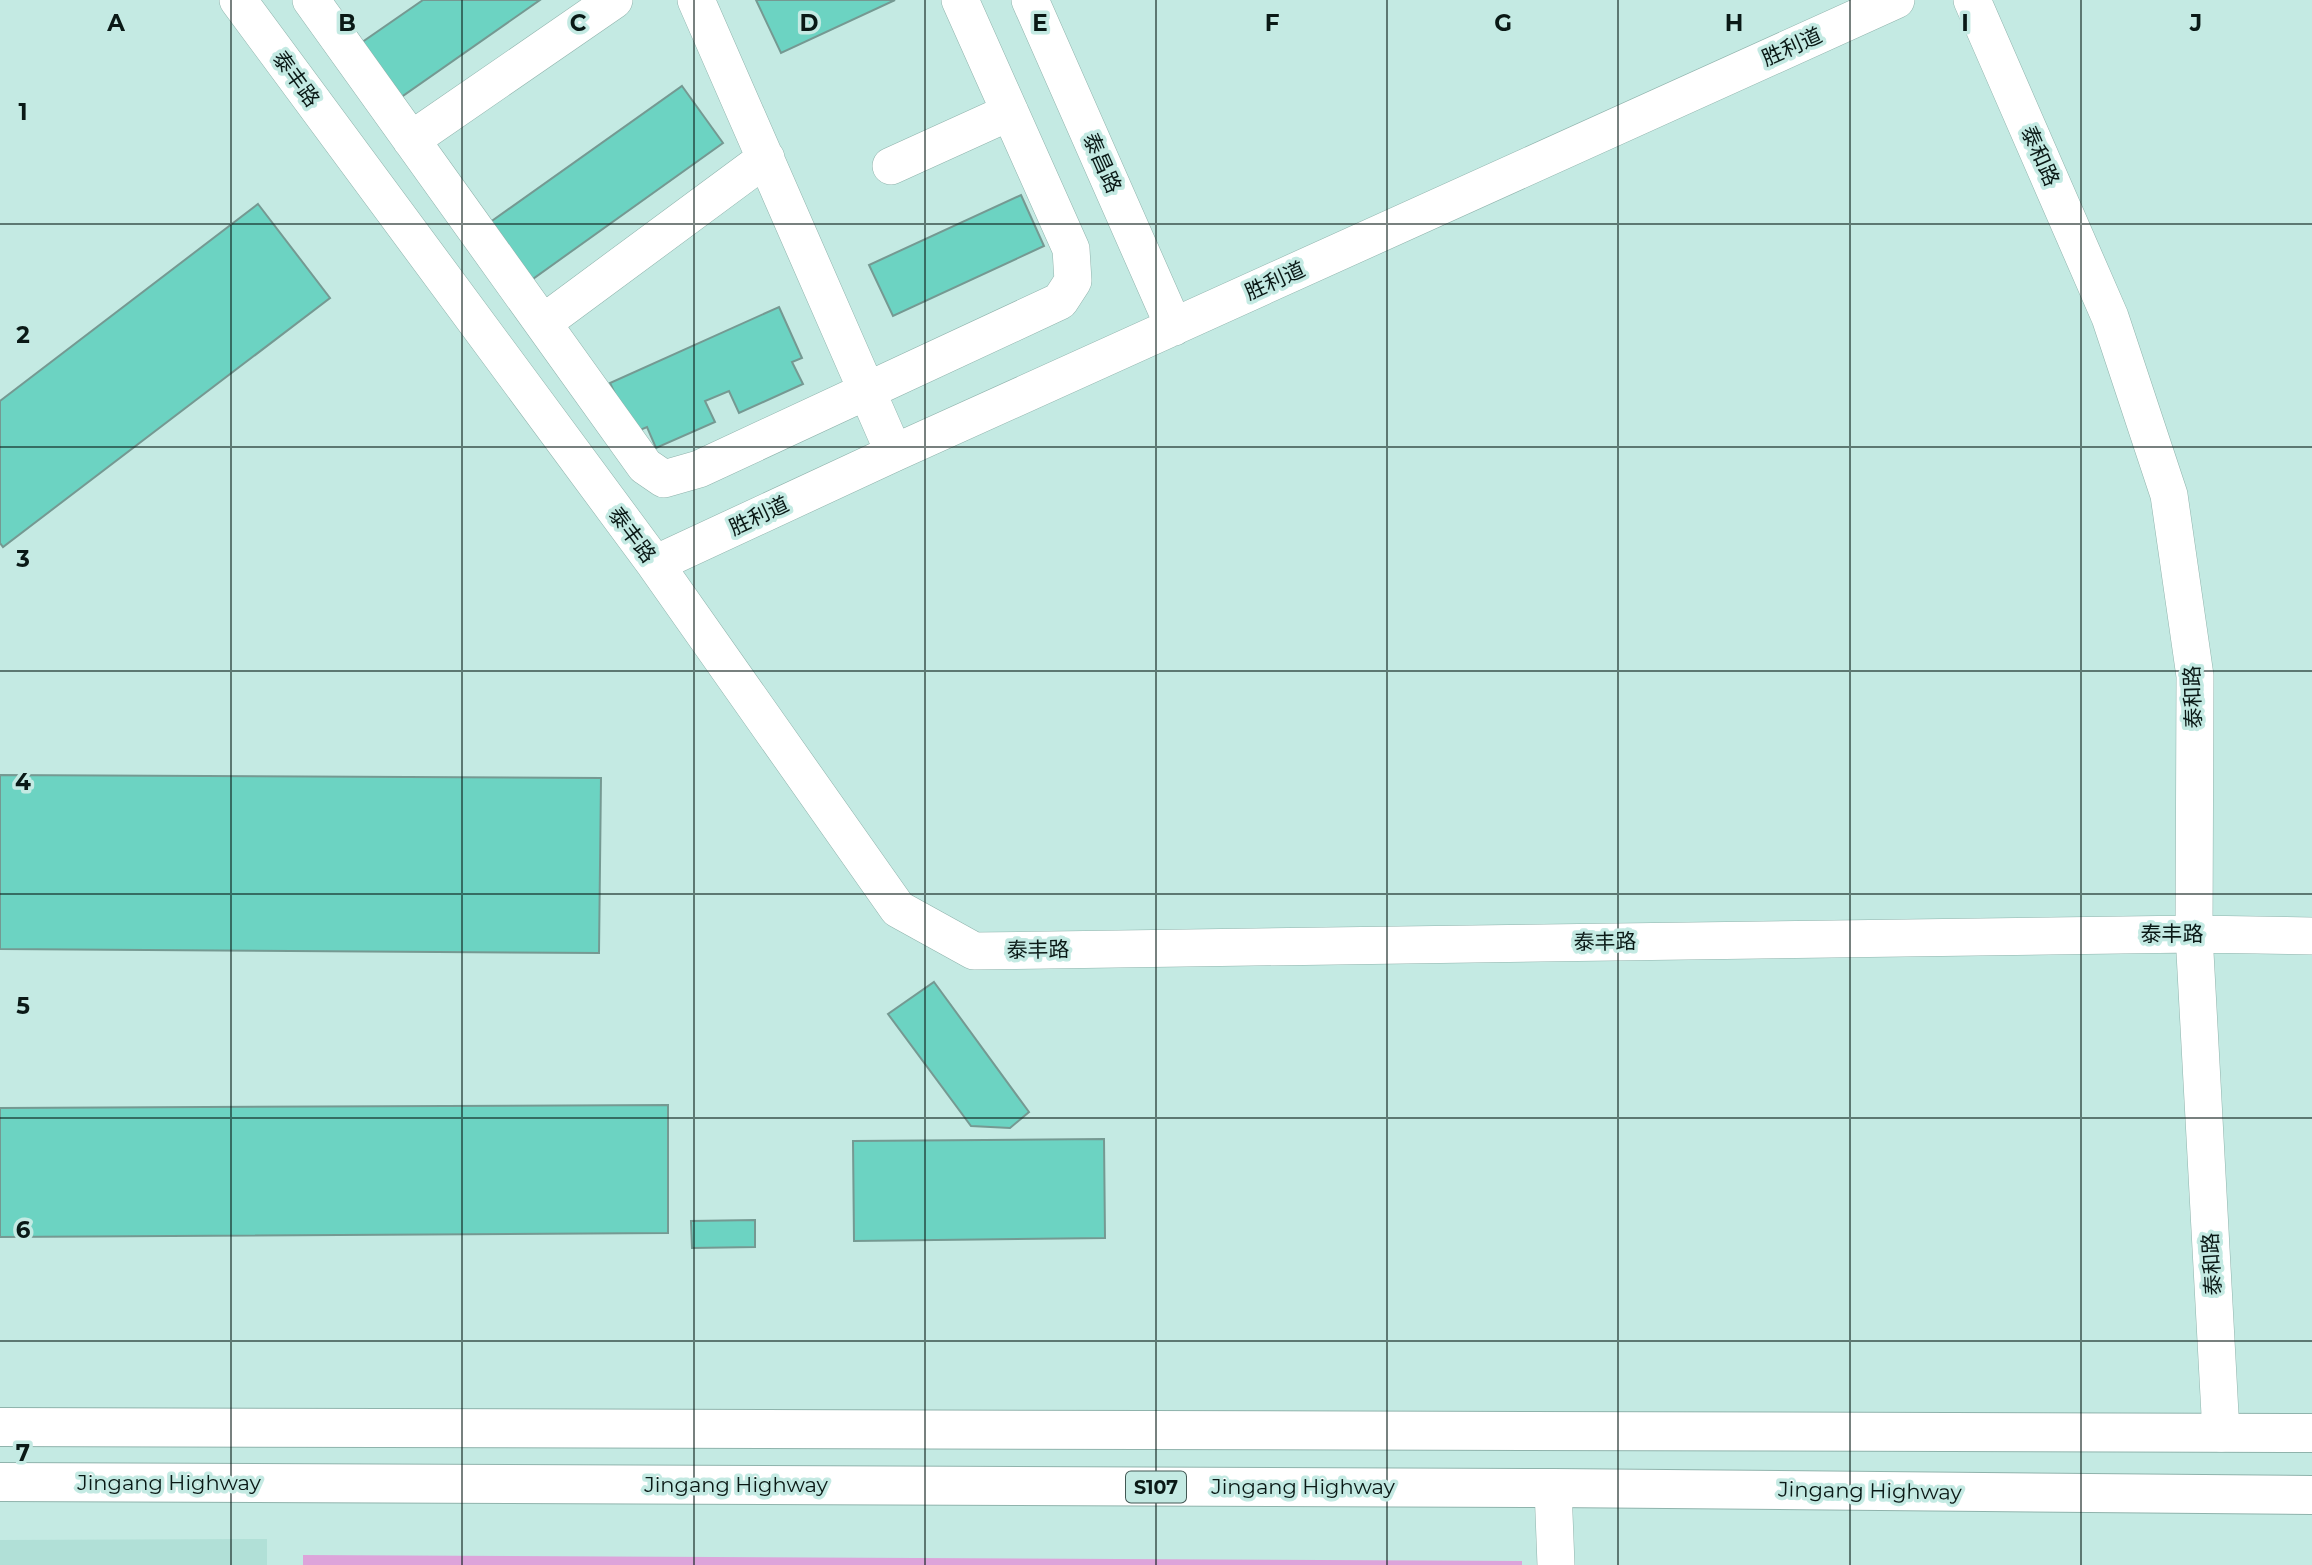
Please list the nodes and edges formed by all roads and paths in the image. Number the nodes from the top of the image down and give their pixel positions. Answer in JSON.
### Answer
{"nodes":[{"id":1,"x":237,"y":0,"type":"edge"},
{"id":2,"x":311,"y":0,"type":"edge"},
{"id":3,"x":614,"y":0,"type":"edge"},
{"id":4,"x":696,"y":0,"type":"edge"},
{"id":5,"x":960,"y":0,"type":"edge"},
{"id":6,"x":1030,"y":0,"type":"edge"},
{"id":7,"x":1843,"y":0,"type":"edge"},
{"id":8,"x":1896,"y":0,"type":"edge"},
{"id":9,"x":1972,"y":0,"type":"edge"},
{"id":10,"x":1010,"y":112,"type":"junction"},
{"id":11,"x":411,"y":140,"type":"junction"},
{"id":12,"x":766,"y":158,"type":"junction"},
{"id":13,"x":891,"y":166,"type":"dead end"},
{"id":14,"x":1170,"y":316,"type":"junction"},
{"id":15,"x":543,"y":323,"type":"junction"},
{"id":16,"x":868,"y":390,"type":"junction"},
{"id":17,"x":889,"y":442,"type":"junction"},
{"id":18,"x":646,"y":554,"type":"junction"},
{"id":19,"x":2194,"y":934,"type":"junction"},
{"id":20,"x":2312,"y":936,"type":"edge"},
{"id":21,"x":0,"y":1427,"type":"edge"},
{"id":22,"x":2221,"y":1433,"type":"junction"},
{"id":23,"x":2312,"y":1433,"type":"edge"},
{"id":24,"x":0,"y":1482,"type":"edge"},
{"id":25,"x":1553,"y":1488,"type":"junction"},
{"id":26,"x":2312,"y":1495,"type":"edge"},
{"id":27,"x":1556,"y":1565,"type":"edge"}],
"edges":[{"from":1,"to":18,"type":"street","name":"泰丰路"},
{"from":2,"to":11,"type":"street"},
{"from":3,"to":11,"type":"street"},
{"from":4,"to":12,"type":"street"},
{"from":5,"to":10,"type":"street"},
{"from":6,"to":14,"type":"street","name":"泰昌路"},
{"from":7,"to":14,"type":"street","name":"胜利道"},
{"from":8,"to":14,"type":"street","name":"胜利道"},
{"from":9,"to":19,"type":"street","name":"泰和路"},
{"from":10,"to":13,"type":"street"},
{"from":10,"to":16,"type":"street"},
{"from":11,"to":15,"type":"street"},
{"from":12,"to":15,"type":"street"},
{"from":12,"to":16,"type":"street"},
{"from":14,"to":17,"type":"street","name":"胜利道"},
{"from":15,"to":16,"type":"street"},
{"from":16,"to":17,"type":"street"},
{"from":17,"to":18,"type":"street","name":"胜利道"},
{"from":18,"to":19,"type":"street","name":"泰丰路"},
{"from":19,"to":20,"type":"street","name":"泰丰路"},
{"from":19,"to":22,"type":"street","name":"泰和路"},
{"from":21,"to":22,"type":"main road"},
{"from":22,"to":23,"type":"main road"},
{"from":24,"to":25,"type":"main road","name":"Jingang Highway","number":"S107"},
{"from":25,"to":26,"type":"main road","name":"Jingang Highway","number":"S107"},
{"from":25,"to":27,"type":"street"}]}
